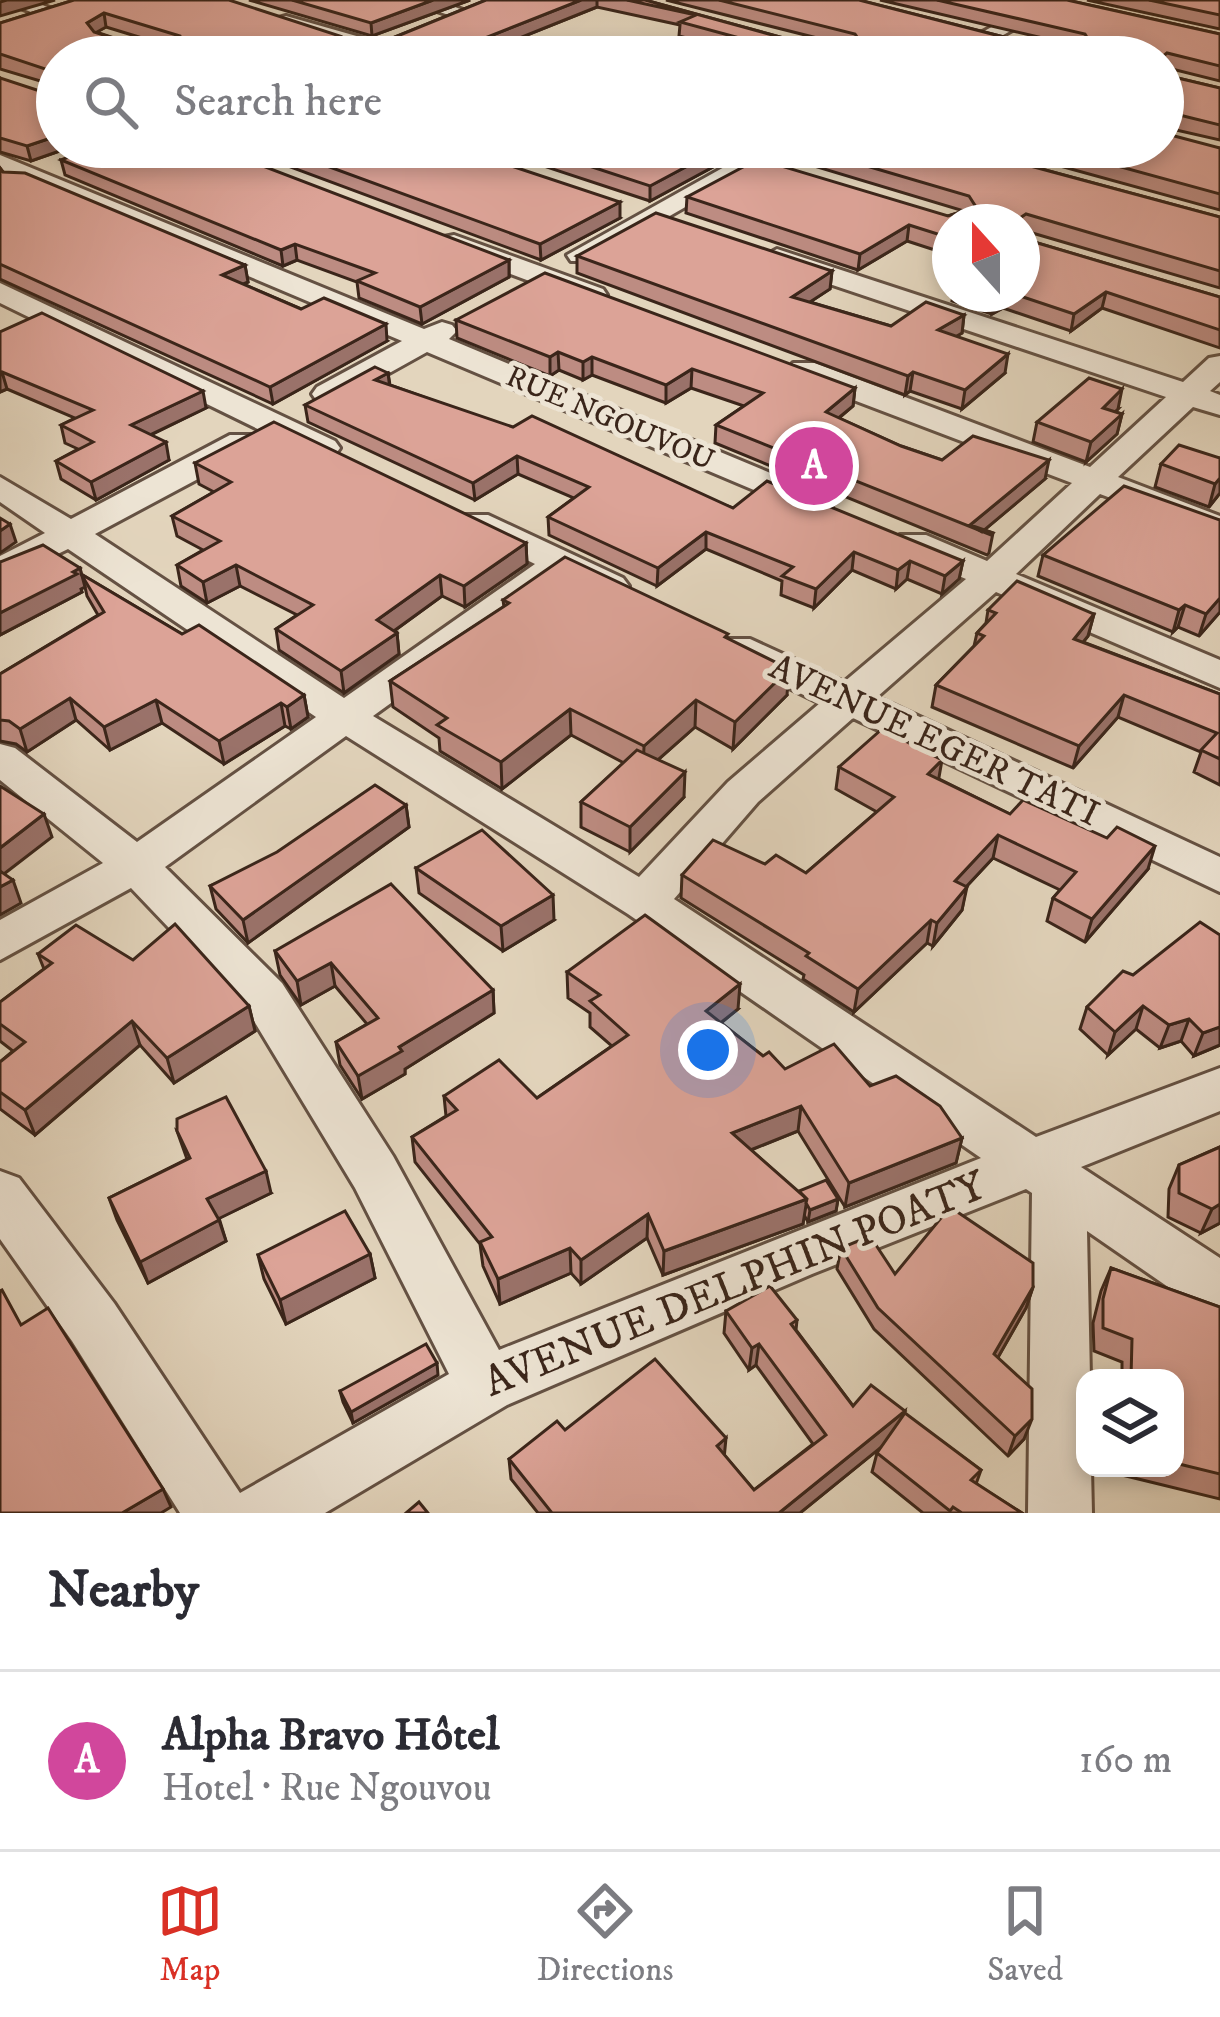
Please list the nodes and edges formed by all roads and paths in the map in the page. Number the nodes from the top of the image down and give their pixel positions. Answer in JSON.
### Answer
{"nodes":[{"id":1,"x":10,"y":0,"type":"edge"},
{"id":2,"x":93,"y":0,"type":"edge"},
{"id":3,"x":413,"y":0,"type":"edge"},
{"id":4,"x":1054,"y":3,"type":"edge"},
{"id":5,"x":49,"y":13,"type":"junction"},
{"id":6,"x":273,"y":18,"type":"edge"},
{"id":7,"x":74,"y":22,"type":"edge"},
{"id":8,"x":16,"y":23,"type":"edge"},
{"id":9,"x":944,"y":26,"type":"edge"},
{"id":10,"x":428,"y":27,"type":"edge"},
{"id":11,"x":346,"y":36,"type":"edge"},
{"id":12,"x":987,"y":36,"type":"joint"},
{"id":13,"x":0,"y":162,"type":"edge"},
{"id":14,"x":50,"y":168,"type":"edge"},
{"id":15,"x":738,"y":168,"type":"edge"},
{"id":16,"x":790,"y":168,"type":"edge"},
{"id":17,"x":34,"y":174,"type":"junction"},
{"id":18,"x":799,"y":174,"type":"edge"},
{"id":19,"x":0,"y":187,"type":"edge"},
{"id":20,"x":607,"y":199,"type":"edge"},
{"id":21,"x":652,"y":214,"type":"junction"},
{"id":22,"x":416,"y":228,"type":"edge"},
{"id":23,"x":694,"y":228,"type":"edge"},
{"id":24,"x":756,"y":249,"type":"edge"},
{"id":25,"x":544,"y":277,"type":"junction"},
{"id":26,"x":0,"y":292,"type":"edge"},
{"id":27,"x":504,"y":298,"type":"edge"},
{"id":28,"x":632,"y":309,"type":"edge"},
{"id":29,"x":464,"y":320,"type":"edge"},
{"id":30,"x":424,"y":341,"type":"junction"},
{"id":31,"x":765,"y":356,"type":"edge"},
{"id":32,"x":1220,"y":365,"type":"edge"},
{"id":33,"x":1204,"y":400,"type":"edge"},
{"id":34,"x":274,"y":424,"type":"junction"},
{"id":35,"x":360,"y":466,"type":"edge"},
{"id":36,"x":1096,"y":480,"type":"junction"},
{"id":37,"x":0,"y":487,"type":"edge"},
{"id":38,"x":442,"y":506,"type":"edge"},
{"id":39,"x":846,"y":516,"type":"edge"},
{"id":40,"x":1220,"y":527,"type":"edge"},
{"id":41,"x":888,"y":532,"type":"edge"},
{"id":42,"x":69,"y":535,"type":"junction"},
{"id":43,"x":562,"y":562,"type":"junction"},
{"id":44,"x":0,"y":571,"type":"edge"},
{"id":45,"x":994,"y":575,"type":"junction"},
{"id":46,"x":643,"y":602,"type":"edge"},
{"id":47,"x":704,"y":631,"type":"edge"},
{"id":48,"x":1220,"y":675,"type":"edge"},
{"id":49,"x":846,"y":700,"type":"junction"},
{"id":50,"x":344,"y":716,"type":"junction"},
{"id":51,"x":0,"y":758,"type":"edge"},
{"id":52,"x":136,"y":865,"type":"junction"},
{"id":53,"x":1220,"y":876,"type":"edge"},
{"id":54,"x":644,"y":902,"type":"junction"},
{"id":55,"x":0,"y":942,"type":"edge"},
{"id":56,"x":1220,"y":1089,"type":"edge"},
{"id":57,"x":1047,"y":1172,"type":"junction"},
{"id":58,"x":0,"y":1195,"type":"edge"},
{"id":59,"x":1220,"y":1290,"type":"edge"},
{"id":60,"x":486,"y":1385,"type":"junction"},
{"id":61,"x":218,"y":1513,"type":"edge"},
{"id":62,"x":265,"y":1513,"type":"edge"},
{"id":63,"x":1060,"y":1513,"type":"edge"}],
"edges":[{"from":1,"to":5,"type":"street"},
{"from":2,"to":5,"type":"street"},
{"from":3,"to":10,"type":"street"},
{"from":4,"to":12,"type":"street"},
{"from":5,"to":7,"type":"street"},
{"from":5,"to":8,"type":"street"},
{"from":6,"to":11,"type":"street"},
{"from":9,"to":12,"type":"street"},
{"from":13,"to":17,"type":"street","name":"RUE NGOUVOU"},
{"from":14,"to":17,"type":"street"},
{"from":15,"to":21,"type":"street"},
{"from":16,"to":18,"type":"street"},
{"from":17,"to":19,"type":"street"},
{"from":17,"to":30,"type":"street","name":"RUE NGOUVOU"},
{"from":20,"to":21,"type":"street"},
{"from":21,"to":23,"type":"street"},
{"from":21,"to":25,"type":"street"},
{"from":22,"to":25,"type":"street"},
{"from":24,"to":33,"type":"street"},
{"from":25,"to":27,"type":"street"},
{"from":25,"to":28,"type":"street"},
{"from":26,"to":34,"type":"street"},
{"from":29,"to":30,"type":"street"},
{"from":30,"to":34,"type":"street"},
{"from":30,"to":39,"type":"street","name":"RUE NGOUVOU"},
{"from":31,"to":36,"type":"street"},
{"from":32,"to":33,"type":"street"},
{"from":33,"to":36,"type":"street"},
{"from":34,"to":35,"type":"street"},
{"from":34,"to":42,"type":"street"},
{"from":36,"to":40,"type":"street"},
{"from":36,"to":45,"type":"street"},
{"from":37,"to":42,"type":"street"},
{"from":38,"to":43,"type":"street"},
{"from":41,"to":45,"type":"street"},
{"from":42,"to":44,"type":"street"},
{"from":42,"to":50,"type":"street"},
{"from":43,"to":46,"type":"street"},
{"from":43,"to":50,"type":"street"},
{"from":45,"to":48,"type":"street"},
{"from":45,"to":49,"type":"street"},
{"from":47,"to":49,"type":"street","name":"AVENUE EGER TATI"},
{"from":49,"to":53,"type":"street","name":"AVENUE EGER TATI"},
{"from":49,"to":54,"type":"street"},
{"from":50,"to":52,"type":"street"},
{"from":50,"to":54,"type":"street"},
{"from":51,"to":52,"type":"street"},
{"from":52,"to":55,"type":"street"},
{"from":52,"to":60,"type":"street"},
{"from":54,"to":57,"type":"street"},
{"from":56,"to":57,"type":"street","name":"AVENUE DELPHIN POATY"},
{"from":57,"to":59,"type":"street"},
{"from":57,"to":60,"type":"street","name":"AVENUE DELPHIN POATY"},
{"from":57,"to":63,"type":"street"},
{"from":58,"to":61,"type":"street"},
{"from":60,"to":62,"type":"street","name":"AVENUE DELPHIN POATY"}]}
